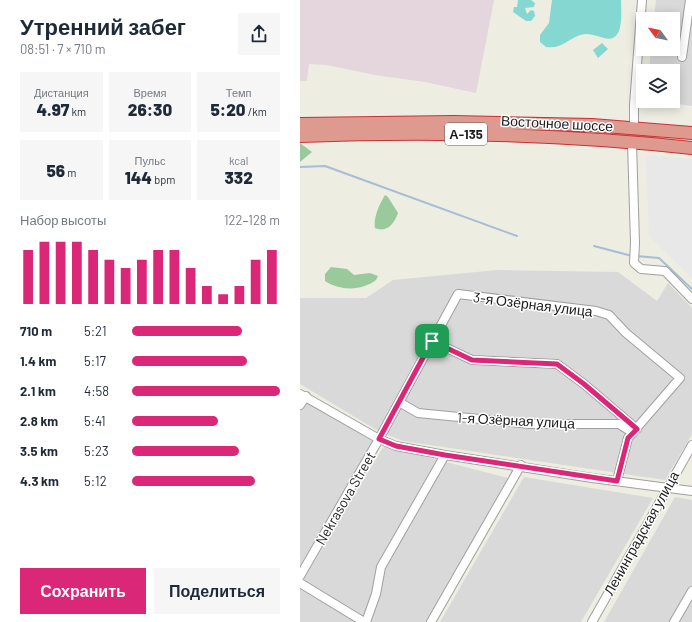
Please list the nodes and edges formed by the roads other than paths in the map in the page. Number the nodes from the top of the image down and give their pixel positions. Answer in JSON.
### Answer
{"nodes":[{"id":1,"x":642,"y":0,"type":"edge"},
{"id":2,"x":690,"y":0,"type":"edge"},
{"id":3,"x":682,"y":58,"type":"dead end"},
{"id":4,"x":454,"y":122,"type":"junction"},
{"id":5,"x":300,"y":124,"type":"edge"},
{"id":6,"x":634,"y":128,"type":"junction"},
{"id":7,"x":692,"y":133,"type":"edge"},
{"id":8,"x":453,"y":134,"type":"junction"},
{"id":9,"x":300,"y":136,"type":"edge"},
{"id":10,"x":632,"y":143,"type":"junction"},
{"id":11,"x":692,"y":148,"type":"edge"},
{"id":12,"x":458,"y":294,"type":"joint"},
{"id":13,"x":692,"y":299,"type":"edge"},
{"id":14,"x":432,"y":341,"type":"junction"},
{"id":15,"x":303,"y":395,"type":"edge"},
{"id":16,"x":399,"y":402,"type":"junction"},
{"id":17,"x":300,"y":406,"type":"edge"},
{"id":18,"x":635,"y":431,"type":"junction"},
{"id":19,"x":379,"y":439,"type":"junction"},
{"id":20,"x":692,"y":445,"type":"edge"},
{"id":21,"x":445,"y":455,"type":"junction"},
{"id":22,"x":521,"y":465,"type":"junction"},
{"id":23,"x":617,"y":481,"type":"junction"},
{"id":24,"x":669,"y":486,"type":"junction"},
{"id":25,"x":692,"y":491,"type":"edge"},
{"id":26,"x":300,"y":576,"type":"edge"},
{"id":27,"x":300,"y":583,"type":"edge"},
{"id":28,"x":692,"y":591,"type":"edge"},
{"id":29,"x":365,"y":622,"type":"edge"},
{"id":30,"x":431,"y":622,"type":"edge"},
{"id":31,"x":592,"y":622,"type":"edge"},
{"id":32,"x":674,"y":622,"type":"edge"}],
"edges":[{"from":1,"to":6,"type":"street"},
{"from":2,"to":3,"type":"street"},
{"from":4,"to":5,"type":"highway","name":"Восточное шоссе","number":"А-135"},
{"from":4,"to":6,"type":"highway","name":"Восточное шоссе","number":"А-135"},
{"from":4,"to":8,"type":"highway"},
{"from":6,"to":7,"type":"highway","name":"Восточное шоссе","number":"А-135"},
{"from":8,"to":9,"type":"highway","name":"Восточное шоссе","number":"А-135"},
{"from":8,"to":10,"type":"highway","name":"Восточное шоссе","number":"А-135"},
{"from":10,"to":11,"type":"highway","name":"Восточное шоссе","number":"А-135"},
{"from":10,"to":13,"type":"street"},
{"from":12,"to":14,"type":"street","name":"Nekrasova Street"},
{"from":12,"to":18,"type":"street","name":"3-я Озёрная улица"},
{"from":14,"to":16,"type":"street","name":"Nekrasova Street"},
{"from":14,"to":18,"type":"street"},
{"from":15,"to":17,"type":"street"},
{"from":15,"to":19,"type":"street"},
{"from":16,"to":18,"type":"street","name":"1-я Озёрная улица"},
{"from":16,"to":19,"type":"street","name":"Nekrasova Street"},
{"from":18,"to":23,"type":"street"},
{"from":19,"to":21,"type":"street"},
{"from":19,"to":26,"type":"street","name":"Nekrasova Street"},
{"from":20,"to":24,"type":"street","name":"Ленинградская улица"},
{"from":21,"to":22,"type":"street"},
{"from":21,"to":29,"type":"street"},
{"from":22,"to":23,"type":"street"},
{"from":22,"to":30,"type":"street"},
{"from":23,"to":24,"type":"street"},
{"from":24,"to":25,"type":"street"},
{"from":24,"to":31,"type":"street","name":"Ленинградская улица"},
{"from":27,"to":29,"type":"street"},
{"from":28,"to":32,"type":"street"}]}
